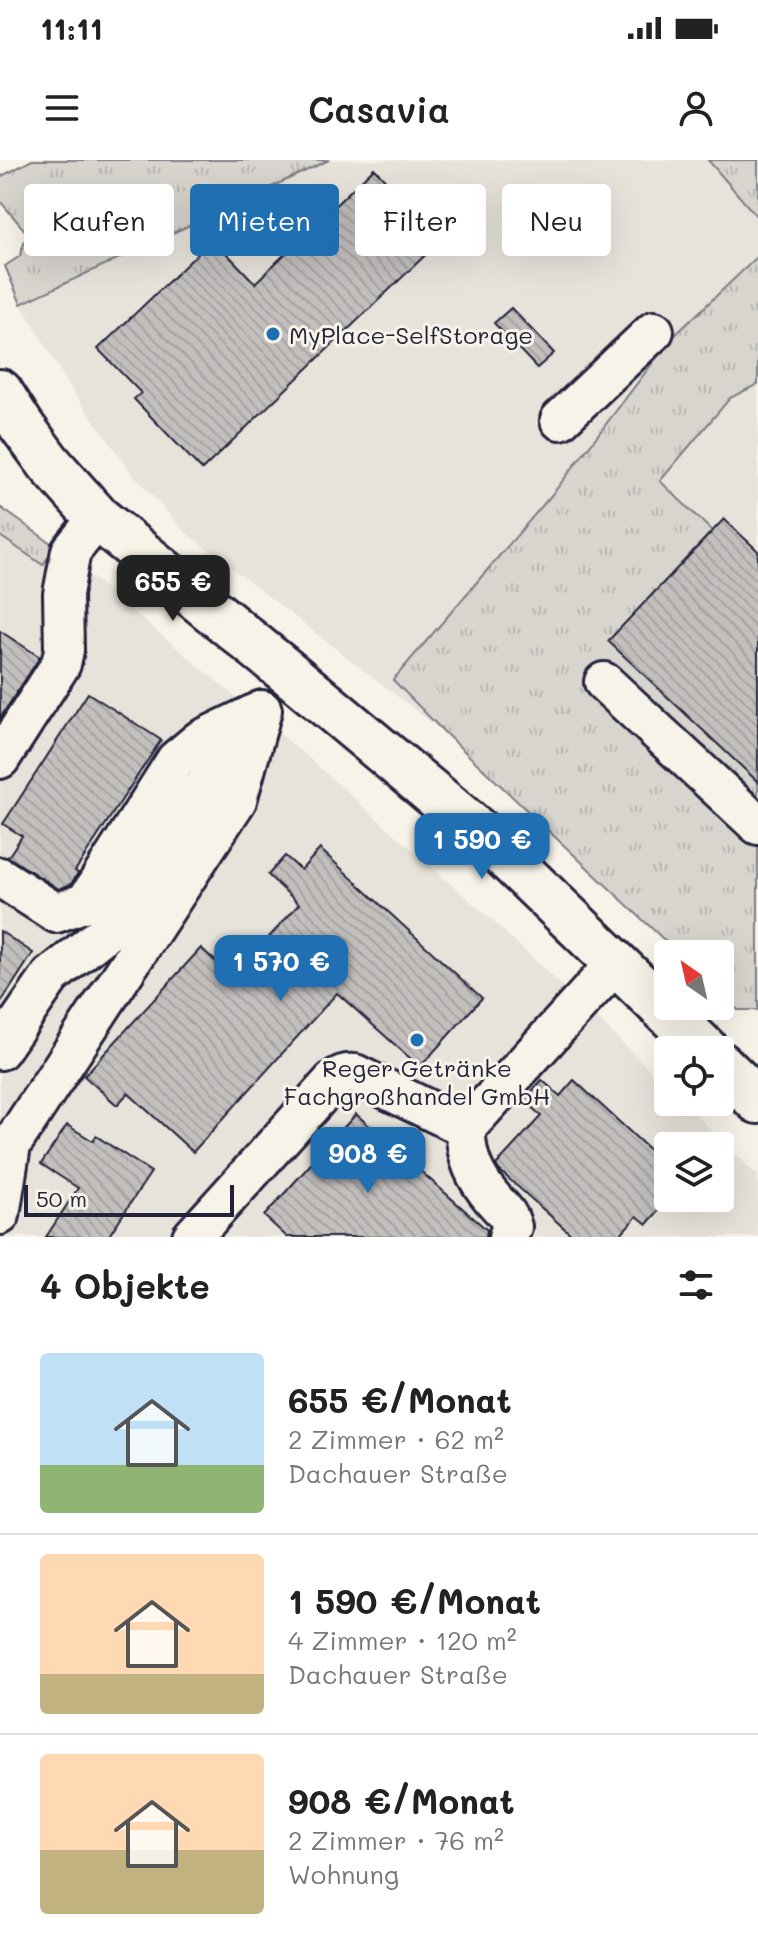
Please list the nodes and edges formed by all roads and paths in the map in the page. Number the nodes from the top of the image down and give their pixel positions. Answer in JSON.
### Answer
{"nodes":[{"id":1,"x":654,"y":331,"type":"dead end"},
{"id":2,"x":0,"y":392,"type":"edge"},
{"id":3,"x":560,"y":420,"type":"dead end"},
{"id":4,"x":98,"y":518,"type":"junction"},
{"id":5,"x":291,"y":675,"type":"junction"},
{"id":6,"x":604,"y":682,"type":"dead end"},
{"id":7,"x":262,"y":710,"type":"junction"},
{"id":8,"x":0,"y":759,"type":"edge"},
{"id":9,"x":758,"y":825,"type":"edge"},
{"id":10,"x":0,"y":877,"type":"edge"},
{"id":11,"x":616,"y":963,"type":"junction"},
{"id":12,"x":692,"y":1036,"type":"edge"},
{"id":13,"x":0,"y":1050,"type":"edge"},
{"id":14,"x":466,"y":1128,"type":"junction"},
{"id":15,"x":0,"y":1215,"type":"edge"},
{"id":16,"x":192,"y":1237,"type":"edge"},
{"id":17,"x":508,"y":1237,"type":"edge"}],
"edges":[{"from":1,"to":3,"type":"lane"},
{"from":2,"to":4,"type":"main road"},
{"from":4,"to":5,"type":"main road"},
{"from":4,"to":8,"type":"lane"},
{"from":5,"to":7,"type":"lane"},
{"from":5,"to":11,"type":"main road"},
{"from":6,"to":9,"type":"lane"},
{"from":7,"to":10,"type":"lane"},
{"from":7,"to":13,"type":"lane"},
{"from":7,"to":15,"type":"lane"},
{"from":11,"to":12,"type":"main road"},
{"from":11,"to":14,"type":"lane"},
{"from":14,"to":16,"type":"lane"},
{"from":14,"to":17,"type":"lane"}]}
